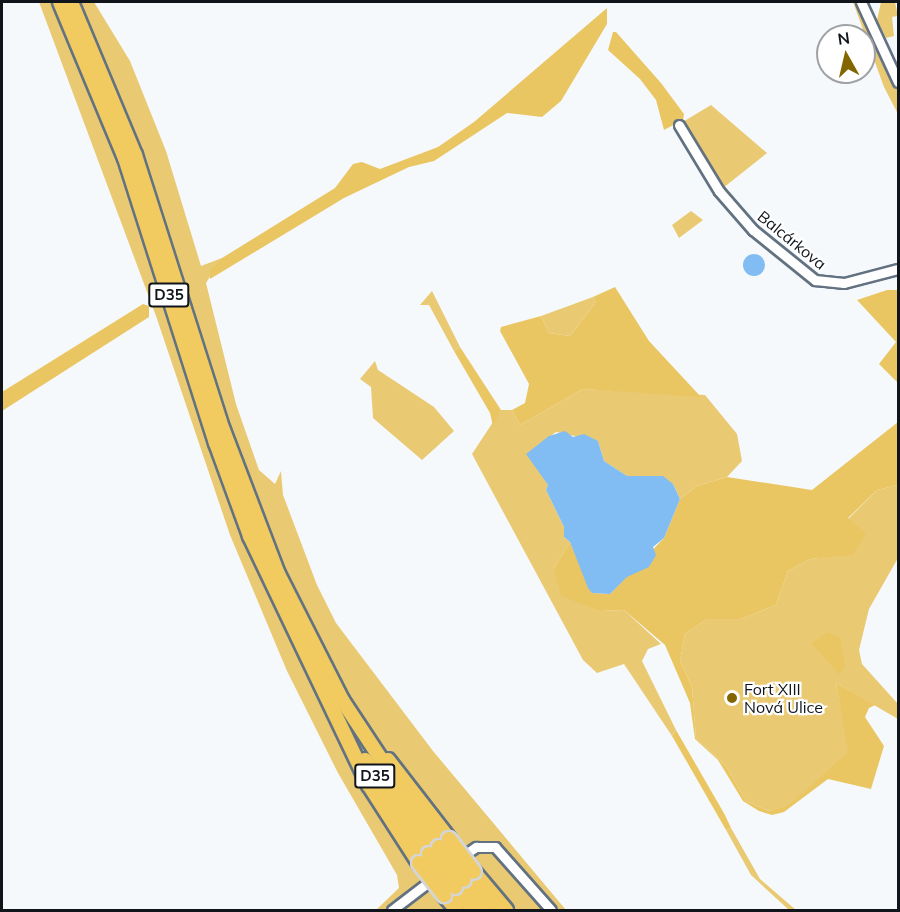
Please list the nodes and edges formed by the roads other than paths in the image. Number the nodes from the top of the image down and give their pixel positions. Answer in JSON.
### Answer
{"nodes":[{"id":1,"x":60,"y":2,"type":"edge"},
{"id":2,"x":71,"y":2,"type":"edge"},
{"id":3,"x":861,"y":2,"type":"edge"},
{"id":4,"x":898,"y":82,"type":"edge"},
{"id":5,"x":679,"y":125,"type":"dead end"},
{"id":6,"x":898,"y":269,"type":"edge"},
{"id":7,"x":434,"y":851,"type":"junction"},
{"id":8,"x":459,"y":883,"type":"junction"},
{"id":9,"x":393,"y":910,"type":"edge"},
{"id":10,"x":457,"y":910,"type":"edge"},
{"id":11,"x":474,"y":910,"type":"edge"},
{"id":12,"x":489,"y":910,"type":"edge"},
{"id":13,"x":506,"y":910,"type":"edge"},
{"id":14,"x":551,"y":910,"type":"edge"}],
"edges":[{"from":1,"to":7,"type":"highway","number":"D35"},
{"from":2,"to":7,"type":"highway","number":"D35"},
{"from":3,"to":4,"type":"street"},
{"from":5,"to":6,"type":"street","name":"Balcárkova"},
{"from":7,"to":8,"type":"highway","number":"D35","bridge":true},
{"from":7,"to":8,"type":"highway","bridge":true},
{"from":8,"to":10,"type":"highway"},
{"from":8,"to":11,"type":"highway","number":"D35"},
{"from":8,"to":12,"type":"highway","number":"D35"},
{"from":8,"to":13,"type":"highway"},
{"from":9,"to":14,"type":"street"}]}
